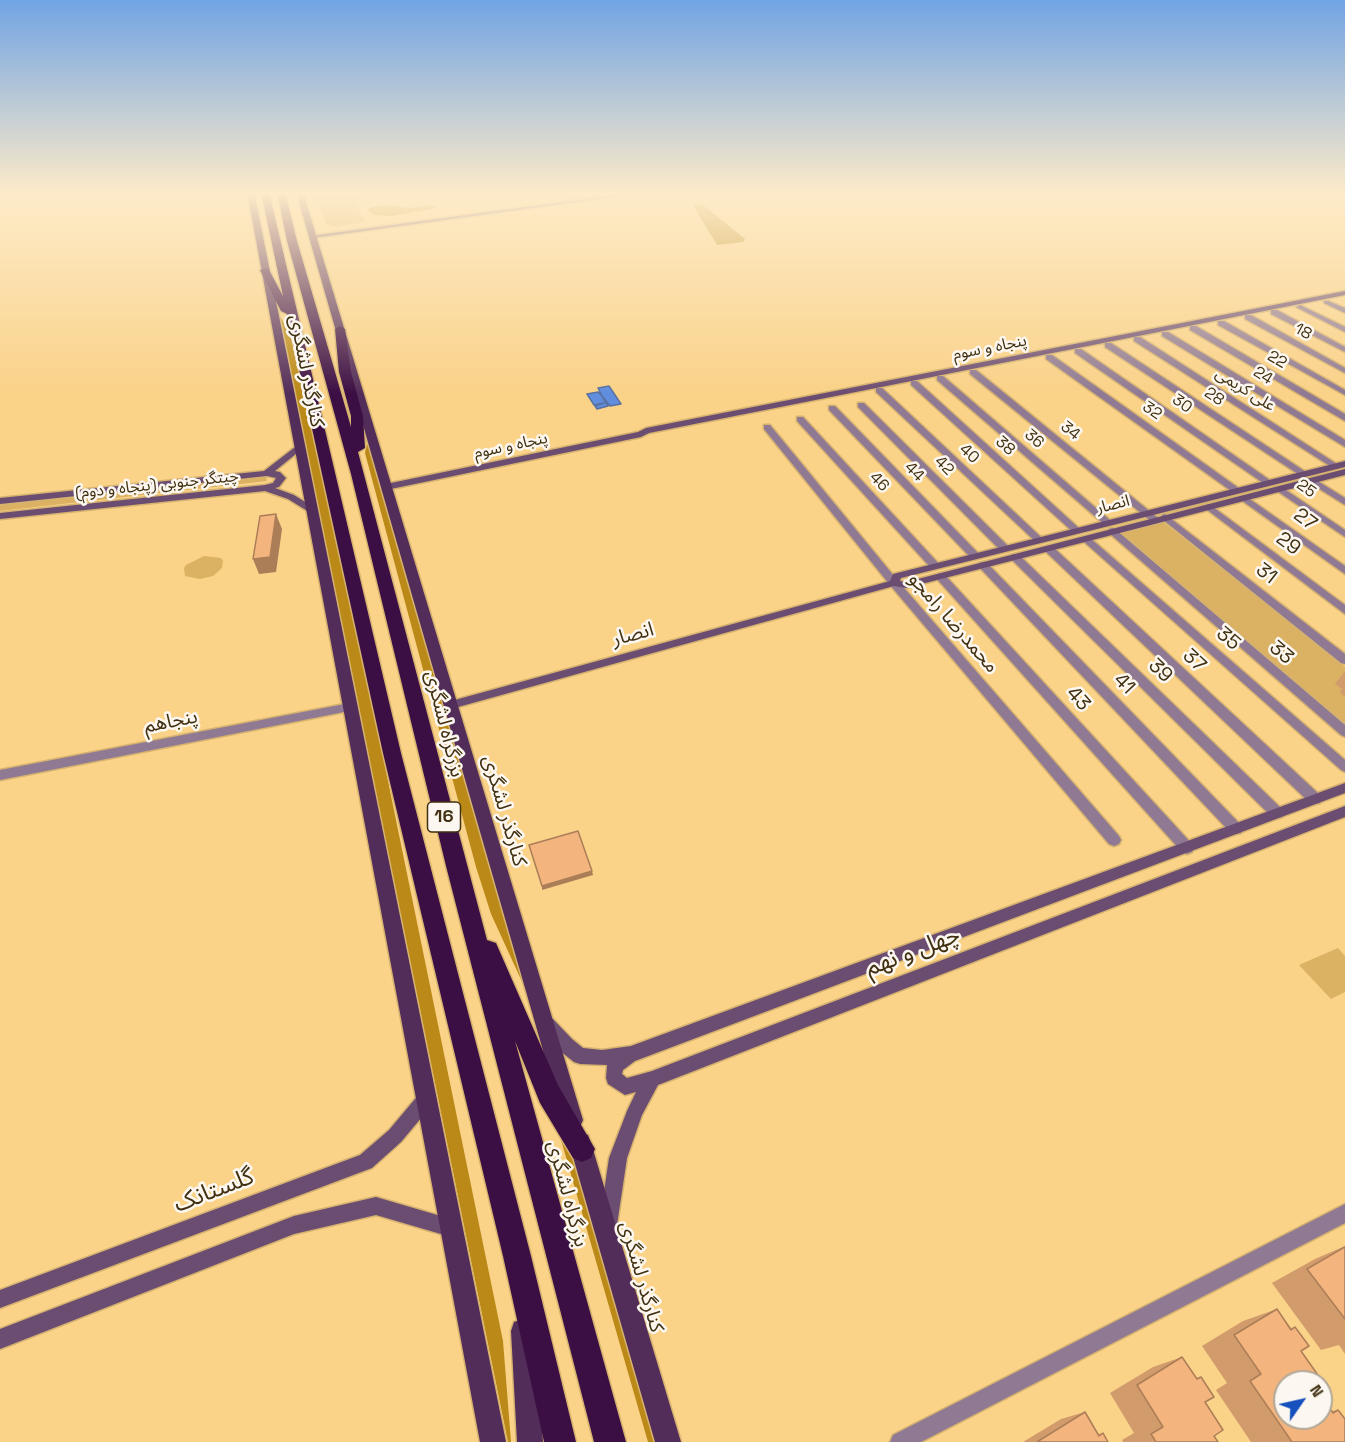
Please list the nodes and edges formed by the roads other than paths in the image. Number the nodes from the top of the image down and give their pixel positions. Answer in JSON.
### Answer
{"nodes":[{"id":1,"x":263,"y":259,"type":"edge"},
{"id":2,"x":280,"y":259,"type":"edge"},
{"id":3,"x":297,"y":259,"type":"edge"},
{"id":4,"x":319,"y":259,"type":"edge"},
{"id":5,"x":265,"y":270,"type":"junction"},
{"id":6,"x":1345,"y":293,"type":"edge"},
{"id":7,"x":1345,"y":298,"type":"edge"},
{"id":8,"x":1326,"y":302,"type":"junction"},
{"id":9,"x":1300,"y":307,"type":"junction"},
{"id":10,"x":1345,"y":311,"type":"edge"},
{"id":11,"x":1274,"y":312,"type":"junction"},
{"id":12,"x":1248,"y":317,"type":"junction"},
{"id":13,"x":1221,"y":323,"type":"junction"},
{"id":14,"x":294,"y":325,"type":"junction"},
{"id":15,"x":340,"y":328,"type":"junction"},
{"id":16,"x":1193,"y":328,"type":"junction"},
{"id":17,"x":1345,"y":330,"type":"edge"},
{"id":18,"x":1165,"y":334,"type":"junction"},
{"id":19,"x":1137,"y":339,"type":"junction"},
{"id":20,"x":1108,"y":345,"type":"junction"},
{"id":21,"x":1345,"y":350,"type":"edge"},
{"id":22,"x":1078,"y":351,"type":"junction"},
{"id":23,"x":1050,"y":357,"type":"junction"},
{"id":24,"x":1345,"y":370,"type":"edge"},
{"id":25,"x":973,"y":372,"type":"junction"},
{"id":26,"x":940,"y":378,"type":"junction"},
{"id":27,"x":914,"y":383,"type":"junction"},
{"id":28,"x":879,"y":390,"type":"junction"},
{"id":29,"x":1345,"y":393,"type":"edge"},
{"id":30,"x":861,"y":405,"type":"dead end"},
{"id":31,"x":832,"y":408,"type":"dead end"},
{"id":32,"x":1345,"y":418,"type":"edge"},
{"id":33,"x":800,"y":419,"type":"dead end"},
{"id":34,"x":767,"y":427,"type":"dead end"},
{"id":35,"x":641,"y":434,"type":"junction"},
{"id":36,"x":1345,"y":444,"type":"edge"},
{"id":37,"x":299,"y":447,"type":"junction"},
{"id":38,"x":1342,"y":467,"type":"edge"},
{"id":39,"x":267,"y":473,"type":"junction"},
{"id":40,"x":358,"y":474,"type":"junction"},
{"id":41,"x":1304,"y":474,"type":"junction"},
{"id":42,"x":1313,"y":481,"type":"junction"},
{"id":43,"x":1269,"y":483,"type":"junction"},
{"id":44,"x":386,"y":487,"type":"junction"},
{"id":45,"x":266,"y":488,"type":"junction"},
{"id":46,"x":1280,"y":489,"type":"junction"},
{"id":47,"x":1241,"y":494,"type":"junction"},
{"id":48,"x":0,"y":501,"type":"edge"},
{"id":49,"x":1345,"y":502,"type":"edge"},
{"id":50,"x":1209,"y":507,"type":"junction"},
{"id":51,"x":312,"y":510,"type":"junction"},
{"id":52,"x":0,"y":516,"type":"edge"},
{"id":53,"x":1156,"y":517,"type":"junction"},
{"id":54,"x":1110,"y":527,"type":"junction"},
{"id":55,"x":1077,"y":531,"type":"junction"},
{"id":56,"x":1345,"y":534,"type":"edge"},
{"id":57,"x":1086,"y":539,"type":"junction"},
{"id":58,"x":1039,"y":540,"type":"junction"},
{"id":59,"x":1005,"y":549,"type":"junction"},
{"id":60,"x":1049,"y":549,"type":"junction"},
{"id":61,"x":1015,"y":557,"type":"junction"},
{"id":62,"x":979,"y":561,"type":"junction"},
{"id":63,"x":1345,"y":570,"type":"edge"},
{"id":64,"x":938,"y":571,"type":"junction"},
{"id":65,"x":894,"y":583,"type":"junction"},
{"id":66,"x":1345,"y":610,"type":"edge"},
{"id":67,"x":1345,"y":660,"type":"edge"},
{"id":68,"x":451,"y":705,"type":"junction"},
{"id":69,"x":350,"y":707,"type":"junction"},
{"id":70,"x":1345,"y":732,"type":"edge"},
{"id":71,"x":1345,"y":766,"type":"edge"},
{"id":72,"x":0,"y":775,"type":"edge"},
{"id":73,"x":1345,"y":788,"type":"edge"},
{"id":74,"x":1315,"y":799,"type":"junction"},
{"id":75,"x":1345,"y":811,"type":"edge"},
{"id":76,"x":1277,"y":813,"type":"junction"},
{"id":77,"x":1236,"y":829,"type":"junction"},
{"id":78,"x":1114,"y":840,"type":"dead end"},
{"id":79,"x":1187,"y":848,"type":"junction"},
{"id":80,"x":462,"y":890,"type":"junction"},
{"id":81,"x":544,"y":1020,"type":"junction"},
{"id":82,"x":631,"y":1054,"type":"junction"},
{"id":83,"x":651,"y":1079,"type":"junction"},
{"id":84,"x":426,"y":1099,"type":"junction"},
{"id":85,"x":582,"y":1149,"type":"junction"},
{"id":86,"x":1345,"y":1213,"type":"edge"},
{"id":87,"x":451,"y":1228,"type":"junction"},
{"id":88,"x":607,"y":1235,"type":"junction"},
{"id":89,"x":518,"y":1256,"type":"junction"},
{"id":90,"x":0,"y":1299,"type":"edge"},
{"id":91,"x":0,"y":1339,"type":"edge"},
{"id":92,"x":493,"y":1442,"type":"edge"},
{"id":93,"x":530,"y":1442,"type":"edge"},
{"id":94,"x":560,"y":1442,"type":"edge"},
{"id":95,"x":610,"y":1442,"type":"edge"},
{"id":96,"x":668,"y":1442,"type":"edge"},
{"id":97,"x":900,"y":1442,"type":"edge"}],
"edges":[{"from":1,"to":5,"type":"main road","name":"کنارگذر لشگری"},
{"from":2,"to":14,"type":"highway","number":"16"},
{"from":3,"to":40,"type":"highway","name":"بزرگراه لشگری","number":"16"},
{"from":4,"to":15,"type":"main road","name":"کنارگذر لشگری"},
{"from":5,"to":14,"type":"highway"},
{"from":5,"to":37,"type":"main road","name":"کنارگذر لشگری"},
{"from":6,"to":35,"type":"street","name":"پنجاه و سوم"},
{"from":7,"to":8,"type":"street","name":"پنجاه و سوم"},
{"from":8,"to":9,"type":"street","name":"پنجاه و سوم"},
{"from":8,"to":10,"type":"street"},
{"from":9,"to":11,"type":"street","name":"پنجاه و سوم"},
{"from":9,"to":17,"type":"street"},
{"from":11,"to":12,"type":"street","name":"پنجاه و سوم"},
{"from":11,"to":21,"type":"street"},
{"from":12,"to":13,"type":"street","name":"پنجاه و سوم"},
{"from":12,"to":24,"type":"street","name":"18"},
{"from":13,"to":16,"type":"street","name":"پنجاه و سوم"},
{"from":13,"to":29,"type":"street"},
{"from":14,"to":89,"type":"highway","number":"16"},
{"from":15,"to":40,"type":"highway"},
{"from":15,"to":44,"type":"main road","name":"کنارگذر لشگری"},
{"from":16,"to":18,"type":"street","name":"پنجاه و سوم"},
{"from":16,"to":32,"type":"street","name":"22"},
{"from":18,"to":19,"type":"street","name":"پنجاه و سوم"},
{"from":18,"to":36,"type":"street","name":"24"},
{"from":19,"to":20,"type":"street","name":"پنجاه و سوم"},
{"from":19,"to":38,"type":"street","name":"علی کریمی"},
{"from":20,"to":22,"type":"street","name":"پنجاه و سوم"},
{"from":20,"to":41,"type":"street","name":"28"},
{"from":22,"to":23,"type":"street","name":"پنجاه و سوم"},
{"from":22,"to":43,"type":"street","name":"30"},
{"from":23,"to":25,"type":"street","name":"پنجاه و سوم"},
{"from":23,"to":47,"type":"street","name":"32"},
{"from":25,"to":26,"type":"street","name":"پنجاه و سوم"},
{"from":25,"to":53,"type":"street","name":"34"},
{"from":26,"to":27,"type":"street","name":"پنجاه و سوم"},
{"from":26,"to":54,"type":"street","name":"36"},
{"from":27,"to":28,"type":"street","name":"پنجاه و سوم"},
{"from":27,"to":55,"type":"street","name":"38"},
{"from":28,"to":35,"type":"street","name":"پنجاه و سوم"},
{"from":28,"to":58,"type":"street","name":"40"},
{"from":30,"to":59,"type":"street","name":"42"},
{"from":31,"to":62,"type":"street","name":"44"},
{"from":33,"to":64,"type":"street","name":"46"},
{"from":34,"to":65,"type":"street","name":"محمدرضا رامجو"},
{"from":35,"to":44,"type":"street","name":"پنجاه و سوم"},
{"from":37,"to":39,"type":"street"},
{"from":37,"to":51,"type":"main road","name":"کنارگذر لشگری"},
{"from":38,"to":41,"type":"street","name":"انصار"},
{"from":38,"to":42,"type":"street","name":"انصار"},
{"from":39,"to":45,"type":"street"},
{"from":39,"to":48,"type":"street","name":"چیتگر جنوبی (پنجاه و دوم)"},
{"from":40,"to":80,"type":"highway","name":"بزرگراه لشگری","number":"16"},
{"from":41,"to":43,"type":"street","name":"انصار"},
{"from":42,"to":46,"type":"street","name":"انصار"},
{"from":42,"to":49,"type":"street"},
{"from":43,"to":47,"type":"street","name":"انصار"},
{"from":44,"to":68,"type":"main road","name":"کنارگذر لشگری"},
{"from":45,"to":51,"type":"street","name":"چیتگر جنوبی (پنجاه و دوم)"},
{"from":45,"to":52,"type":"street","name":"چیتگر جنوبی (پنجاه و دوم)"},
{"from":46,"to":47,"type":"street","name":"انصار"},
{"from":46,"to":56,"type":"street","name":"25"},
{"from":47,"to":50,"type":"street","name":"انصار"},
{"from":47,"to":53,"type":"street","name":"انصار"},
{"from":47,"to":63,"type":"street","name":"27"},
{"from":50,"to":53,"type":"street","name":"انصار"},
{"from":50,"to":66,"type":"street","name":"29"},
{"from":51,"to":69,"type":"main road","name":"کنارگذر لشگری"},
{"from":53,"to":54,"type":"street","name":"انصار"},
{"from":53,"to":67,"type":"street","name":"31"},
{"from":54,"to":55,"type":"street","name":"انصار"},
{"from":54,"to":57,"type":"street","name":"انصار"},
{"from":54,"to":70,"type":"street","name":"33"},
{"from":55,"to":58,"type":"street","name":"انصار"},
{"from":57,"to":60,"type":"street","name":"انصار"},
{"from":57,"to":71,"type":"street","name":"35"},
{"from":58,"to":59,"type":"street","name":"انصار"},
{"from":59,"to":62,"type":"street","name":"انصار"},
{"from":60,"to":61,"type":"street","name":"انصار"},
{"from":60,"to":74,"type":"street","name":"37"},
{"from":61,"to":62,"type":"street","name":"انصار"},
{"from":61,"to":76,"type":"street","name":"39"},
{"from":62,"to":64,"type":"street","name":"انصار"},
{"from":62,"to":77,"type":"street","name":"41"},
{"from":64,"to":65,"type":"street","name":"انصار"},
{"from":64,"to":79,"type":"street","name":"43"},
{"from":65,"to":68,"type":"street","name":"انصار"},
{"from":65,"to":78,"type":"street","name":"محمدرضا رامجو"},
{"from":68,"to":81,"type":"main road","name":"کنارگذر لشگری"},
{"from":69,"to":72,"type":"street","name":"پنجاهم"},
{"from":69,"to":84,"type":"main road","name":"کنارگذر لشگری"},
{"from":73,"to":74,"type":"street","name":"چهل و نهم"},
{"from":74,"to":76,"type":"street","name":"چهل و نهم"},
{"from":75,"to":83,"type":"street","name":"چهل و نهم"},
{"from":76,"to":77,"type":"street","name":"چهل و نهم"},
{"from":77,"to":79,"type":"street","name":"چهل و نهم"},
{"from":79,"to":82,"type":"street","name":"چهل و نهم"},
{"from":80,"to":85,"type":"highway"},
{"from":80,"to":95,"type":"highway","name":"بزرگراه لشگری","number":"16"},
{"from":81,"to":82,"type":"street","name":"چهل و نهم"},
{"from":81,"to":85,"type":"main road","name":"کنارگذر لشگری"},
{"from":82,"to":83,"type":"street","name":"چهل و نهم"},
{"from":83,"to":88,"type":"street"},
{"from":84,"to":87,"type":"main road","name":"کنارگذر لشگری"},
{"from":84,"to":90,"type":"street","name":"گلستانک"},
{"from":85,"to":88,"type":"main road","name":"کنارگذر لشگری"},
{"from":86,"to":97,"type":"street"},
{"from":87,"to":91,"type":"street"},
{"from":87,"to":92,"type":"main road","name":"کنارگذر لشگری"},
{"from":88,"to":96,"type":"main road","name":"کنارگذر لشگری"},
{"from":89,"to":93,"type":"main road"},
{"from":89,"to":94,"type":"highway","number":"16"}]}
